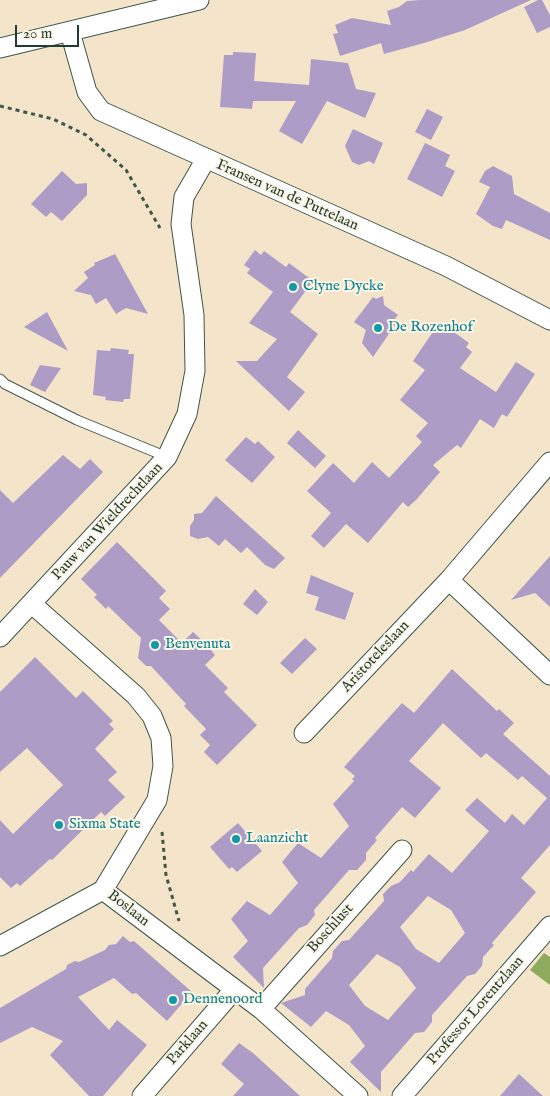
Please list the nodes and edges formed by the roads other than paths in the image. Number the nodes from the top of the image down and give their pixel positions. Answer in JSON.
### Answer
{"nodes":[{"id":1,"x":199,"y":0,"type":"edge"},
{"id":2,"x":70,"y":32,"type":"junction"},
{"id":3,"x":0,"y":48,"type":"edge"},
{"id":4,"x":206,"y":159,"type":"junction"},
{"id":5,"x":550,"y":320,"type":"edge"},
{"id":6,"x":0,"y":379,"type":"edge"},
{"id":7,"x":167,"y":457,"type":"junction"},
{"id":8,"x":550,"y":462,"type":"edge"},
{"id":9,"x":449,"y":580,"type":"junction"},
{"id":10,"x":32,"y":604,"type":"junction"},
{"id":11,"x":0,"y":637,"type":"edge"},
{"id":12,"x":550,"y":675,"type":"edge"},
{"id":13,"x":304,"y":733,"type":"dead end"},
{"id":14,"x":402,"y":850,"type":"dead end"},
{"id":15,"x":103,"y":890,"type":"junction"},
{"id":16,"x":550,"y":926,"type":"edge"},
{"id":17,"x":0,"y":946,"type":"edge"},
{"id":18,"x":234,"y":990,"type":"junction"},
{"id":19,"x":261,"y":1009,"type":"junction"},
{"id":20,"x":142,"y":1096,"type":"edge"},
{"id":21,"x":358,"y":1096,"type":"edge"},
{"id":22,"x":402,"y":1096,"type":"edge"}],
"edges":[{"from":1,"to":2,"type":"street"},
{"from":2,"to":3,"type":"street"},
{"from":2,"to":4,"type":"street","name":"Fransen van de Puttelaan"},
{"from":4,"to":5,"type":"street","name":"Fransen van de Puttelaan"},
{"from":4,"to":7,"type":"street","name":"Pauw van Wieldrechtlaan"},
{"from":6,"to":7,"type":"lane"},
{"from":7,"to":10,"type":"street","name":"Pauw van Wieldrechtlaan"},
{"from":8,"to":9,"type":"street","name":"Aristoteleslaan"},
{"from":9,"to":12,"type":"street"},
{"from":9,"to":13,"type":"street","name":"Aristoteleslaan"},
{"from":10,"to":11,"type":"street","name":"Pauw van Wieldrechtlaan"},
{"from":10,"to":15,"type":"street","name":"Boslaan"},
{"from":14,"to":19,"type":"street","name":"Boschlust"},
{"from":15,"to":17,"type":"street"},
{"from":15,"to":18,"type":"street","name":"Boslaan"},
{"from":16,"to":22,"type":"street","name":"Professor Lorentzlaan"},
{"from":18,"to":19,"type":"street","name":"Boslaan"},
{"from":18,"to":20,"type":"street","name":"Parklaan"},
{"from":19,"to":21,"type":"street","name":"Boslaan"}]}
